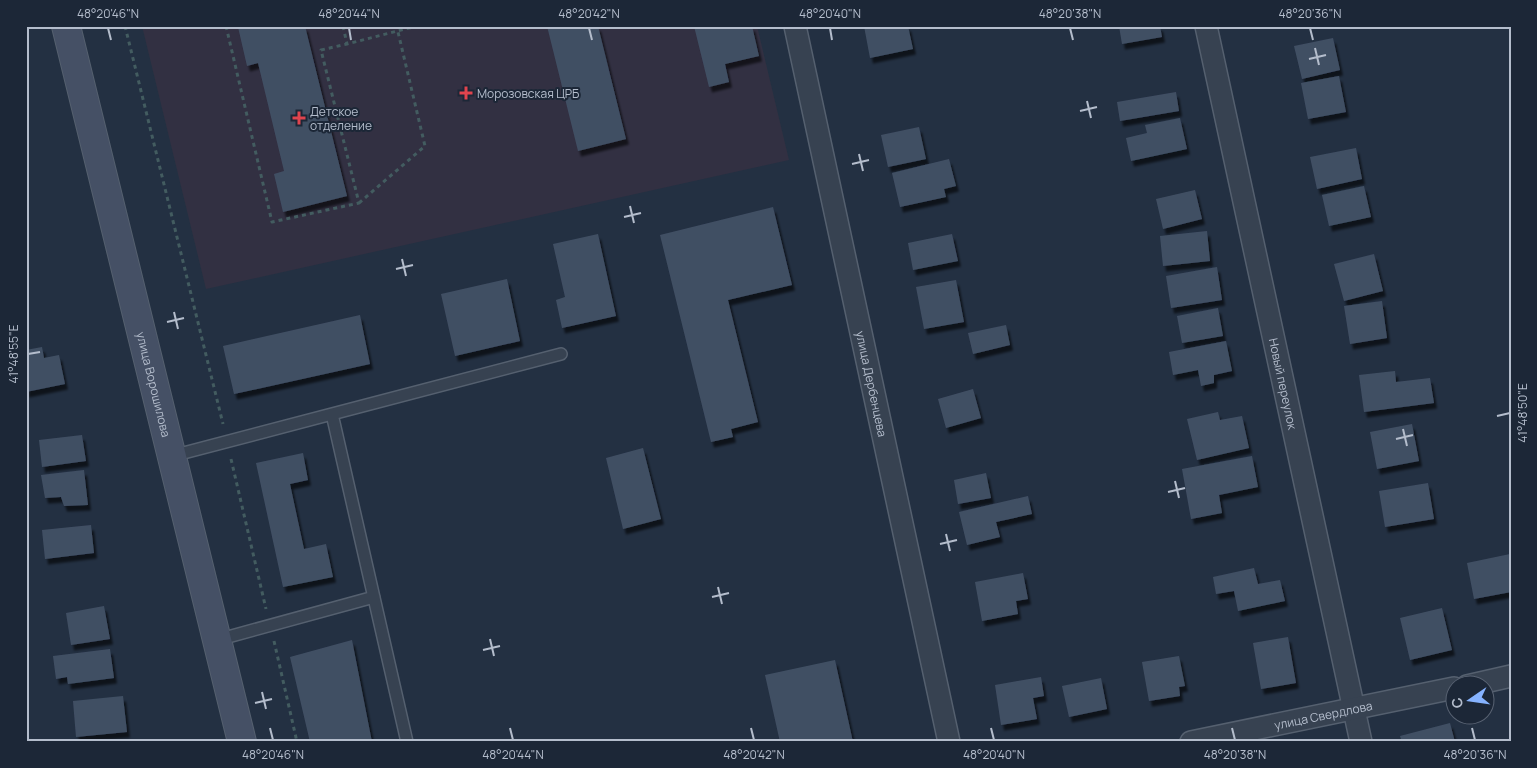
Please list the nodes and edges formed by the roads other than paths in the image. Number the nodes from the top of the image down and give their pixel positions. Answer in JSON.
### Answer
{"nodes":[{"id":1,"x":66,"y":26,"type":"edge"},
{"id":2,"x":795,"y":26,"type":"edge"},
{"id":3,"x":1206,"y":26,"type":"edge"},
{"id":4,"x":561,"y":354,"type":"dead end"},
{"id":5,"x":332,"y":414,"type":"junction"},
{"id":6,"x":171,"y":456,"type":"junction"},
{"id":7,"x":374,"y":597,"type":"junction"},
{"id":8,"x":217,"y":640,"type":"junction"},
{"id":9,"x":1511,"y":676,"type":"edge"},
{"id":10,"x":1494,"y":680,"type":"edge"},
{"id":11,"x":1444,"y":690,"type":"edge"},
{"id":12,"x":1354,"y":709,"type":"junction"},
{"id":13,"x":242,"y":742,"type":"edge"},
{"id":14,"x":407,"y":742,"type":"edge"},
{"id":15,"x":949,"y":742,"type":"edge"},
{"id":16,"x":1191,"y":742,"type":"edge"},
{"id":17,"x":1361,"y":742,"type":"edge"}],
"edges":[{"from":1,"to":6,"type":"main road","name":"улица Ворошилова"},
{"from":2,"to":15,"type":"street","name":"улица Дербенцева"},
{"from":3,"to":12,"type":"street","name":"Новый переулок"},
{"from":4,"to":5,"type":"lane"},
{"from":5,"to":6,"type":"lane"},
{"from":5,"to":7,"type":"lane"},
{"from":6,"to":8,"type":"main road","name":"улица Ворошилова"},
{"from":7,"to":8,"type":"lane"},
{"from":7,"to":14,"type":"lane"},
{"from":8,"to":13,"type":"main road","name":"улица Ворошилова"},
{"from":9,"to":10,"type":"street"},
{"from":11,"to":12,"type":"street","name":"улица Свердлова"},
{"from":12,"to":16,"type":"street","name":"улица Свердлова"},
{"from":12,"to":17,"type":"street","name":"Новый переулок"}]}
